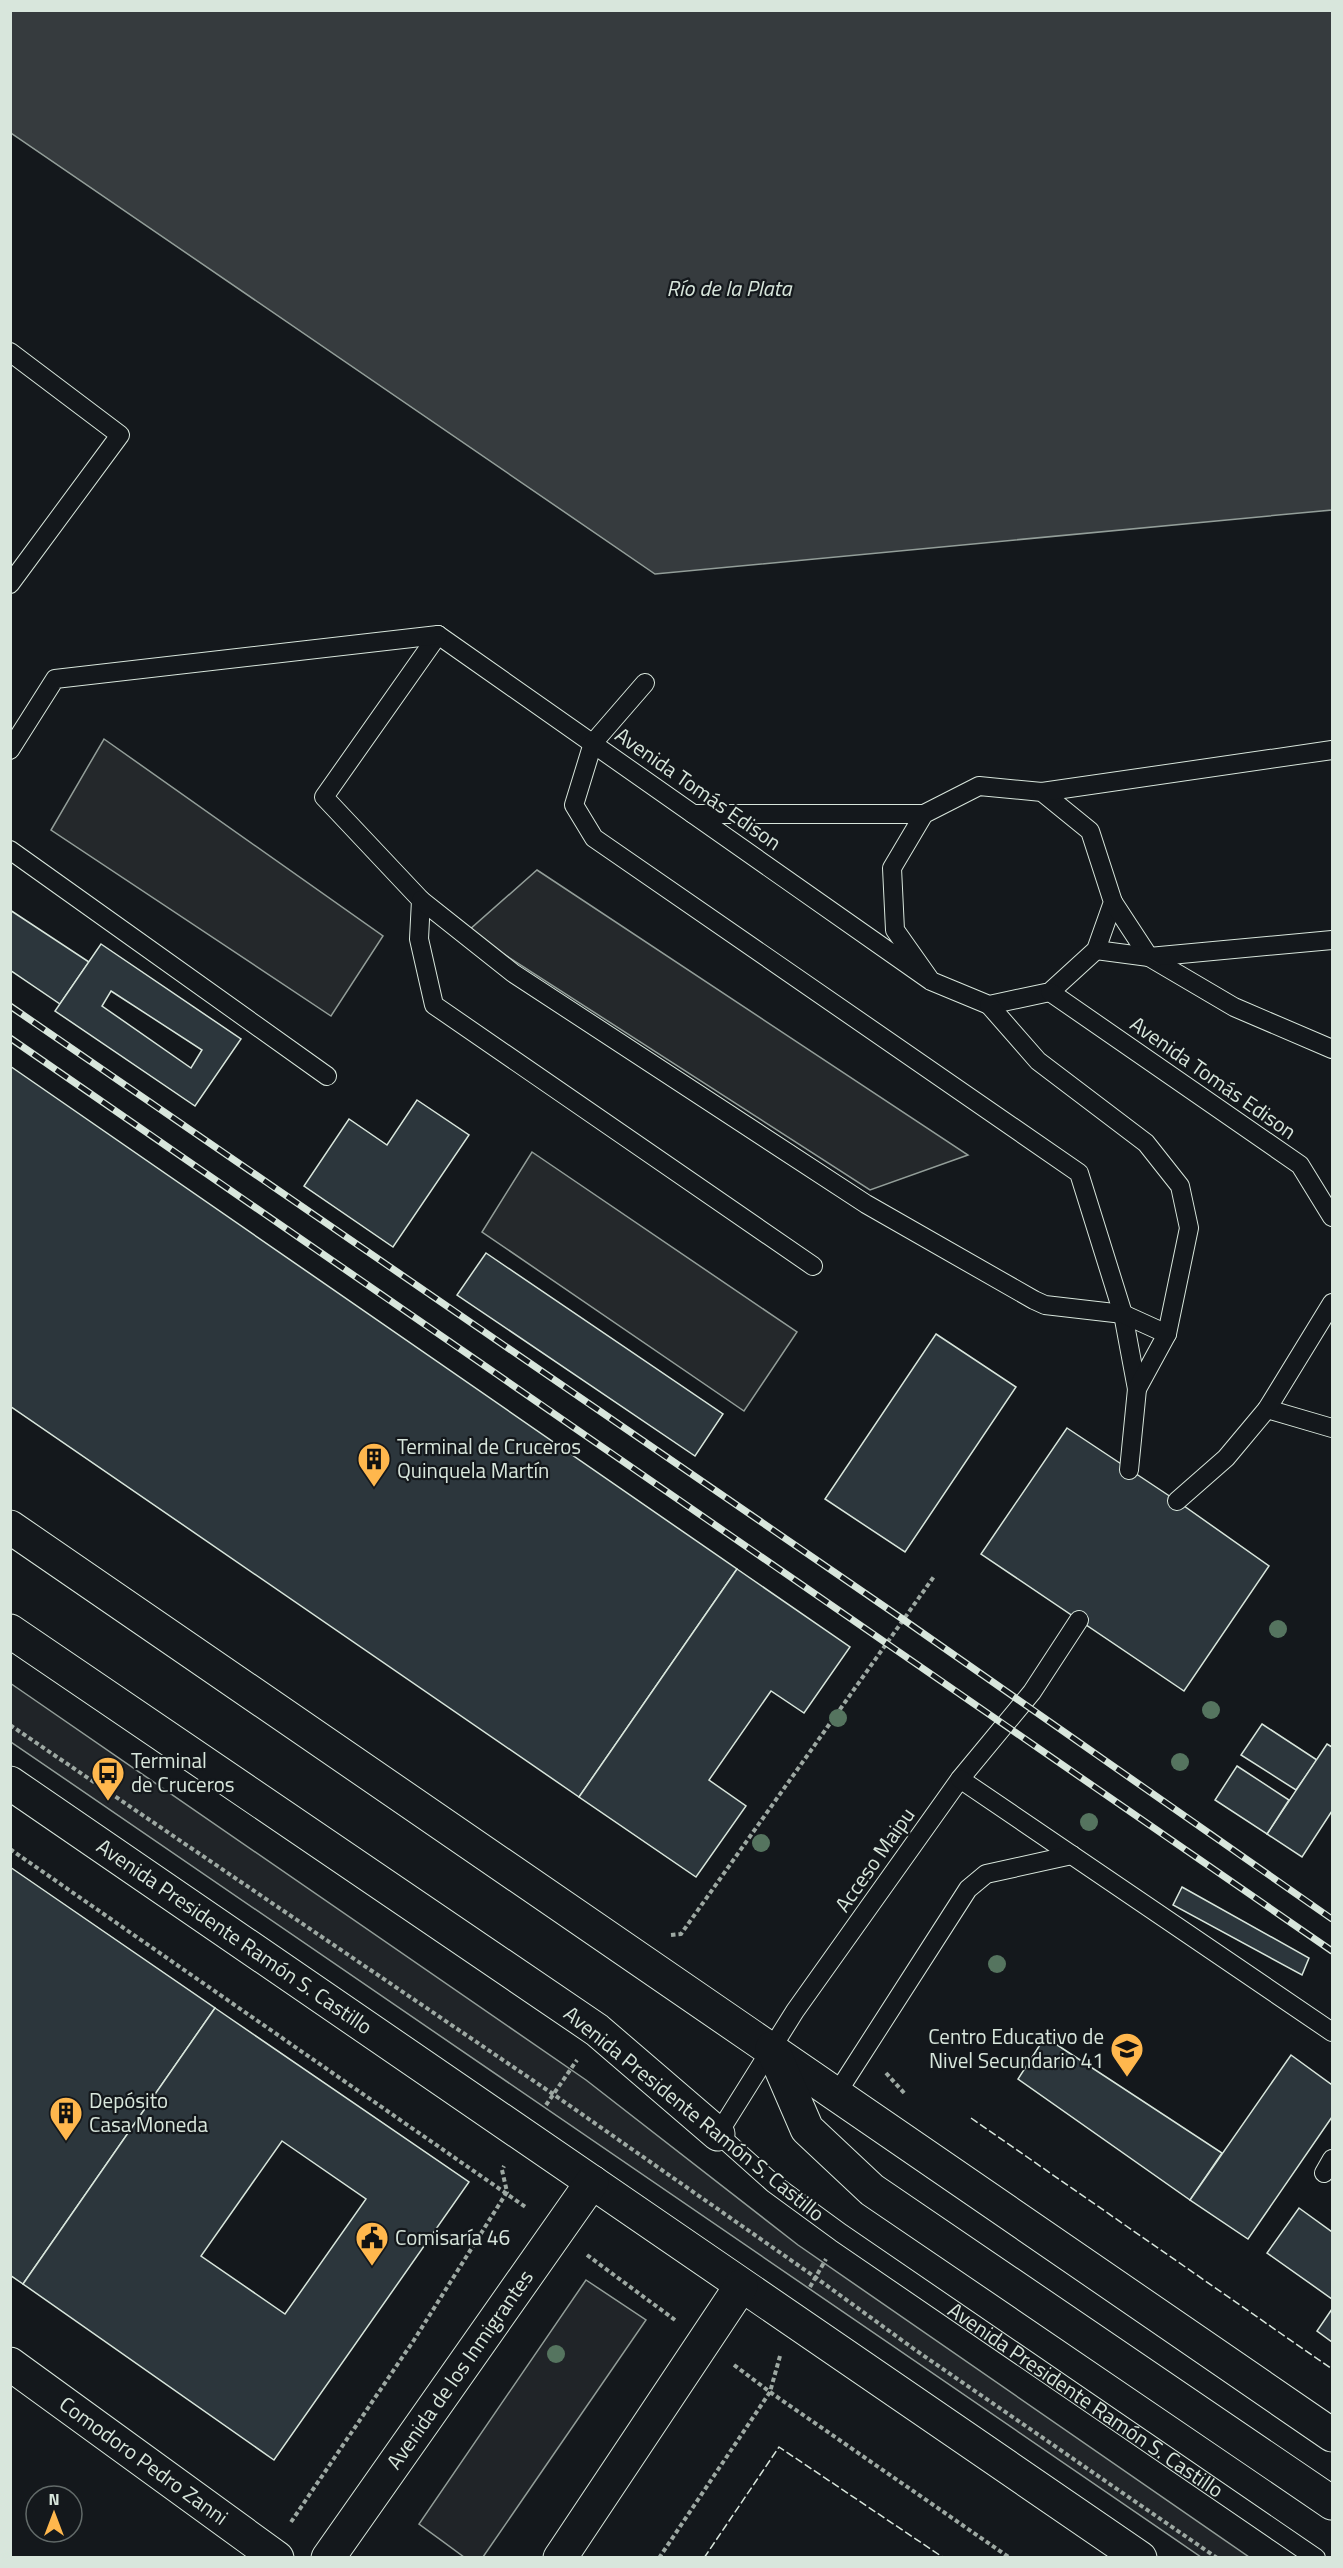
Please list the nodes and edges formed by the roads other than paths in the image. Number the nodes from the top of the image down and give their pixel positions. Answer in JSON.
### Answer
{"nodes":[{"id":1,"x":10,"y":352,"type":"edge"},
{"id":2,"x":10,"y":584,"type":"edge"},
{"id":3,"x":438,"y":635,"type":"junction"},
{"id":4,"x":645,"y":683,"type":"dead end"},
{"id":5,"x":593,"y":743,"type":"junction"},
{"id":6,"x":10,"y":750,"type":"edge"},
{"id":7,"x":1332,"y":750,"type":"edge"},
{"id":8,"x":1042,"y":792,"type":"junction"},
{"id":9,"x":693,"y":813,"type":"junction"},
{"id":10,"x":924,"y":814,"type":"junction"},
{"id":11,"x":10,"y":850,"type":"edge"},
{"id":12,"x":421,"y":900,"type":"junction"},
{"id":13,"x":1113,"y":902,"type":"junction"},
{"id":14,"x":1332,"y":940,"type":"edge"},
{"id":15,"x":1096,"y":950,"type":"junction"},
{"id":16,"x":1149,"y":957,"type":"junction"},
{"id":17,"x":931,"y":981,"type":"junction"},
{"id":18,"x":1050,"y":993,"type":"junction"},
{"id":19,"x":989,"y":1005,"type":"junction"},
{"id":20,"x":1332,"y":1049,"type":"edge"},
{"id":21,"x":327,"y":1076,"type":"dead end"},
{"id":22,"x":1332,"y":1217,"type":"edge"},
{"id":23,"x":813,"y":1266,"type":"dead end"},
{"id":24,"x":1332,"y":1303,"type":"edge"},
{"id":25,"x":1123,"y":1314,"type":"junction"},
{"id":26,"x":1167,"y":1334,"type":"junction"},
{"id":27,"x":1137,"y":1389,"type":"junction"},
{"id":28,"x":1267,"y":1409,"type":"junction"},
{"id":29,"x":1332,"y":1428,"type":"edge"},
{"id":30,"x":1129,"y":1470,"type":"dead end"},
{"id":31,"x":1177,"y":1501,"type":"dead end"},
{"id":32,"x":10,"y":1527,"type":"edge"},
{"id":33,"x":1079,"y":1620,"type":"dead end"},
{"id":34,"x":10,"y":1631,"type":"edge"},
{"id":35,"x":960,"y":1779,"type":"junction"},
{"id":36,"x":10,"y":1783,"type":"edge"},
{"id":37,"x":1072,"y":1854,"type":"junction"},
{"id":38,"x":1332,"y":2032,"type":"edge"},
{"id":39,"x":772,"y":2048,"type":"junction"},
{"id":40,"x":837,"y":2093,"type":"junction"},
{"id":41,"x":718,"y":2134,"type":"junction"},
{"id":42,"x":592,"y":2182,"type":"junction"},
{"id":43,"x":741,"y":2286,"type":"junction"},
{"id":44,"x":10,"y":2364,"type":"edge"},
{"id":45,"x":1332,"y":2435,"type":"edge"},
{"id":46,"x":1332,"y":2503,"type":"edge"},
{"id":47,"x":277,"y":2558,"type":"edge"},
{"id":48,"x":328,"y":2558,"type":"edge"},
{"id":49,"x":560,"y":2558,"type":"edge"},
{"id":50,"x":1140,"y":2558,"type":"edge"},
{"id":51,"x":1316,"y":2558,"type":"edge"}],
"edges":[{"from":1,"to":2,"type":"lane"},
{"from":3,"to":5,"type":"lane","name":"Avenida Tomás Edison"},
{"from":3,"to":6,"type":"lane"},
{"from":3,"to":12,"type":"lane"},
{"from":4,"to":5,"type":"lane"},
{"from":5,"to":9,"type":"lane","name":"Avenida Tomás Edison"},
{"from":5,"to":25,"type":"lane"},
{"from":7,"to":8,"type":"lane"},
{"from":8,"to":10,"type":"lane"},
{"from":8,"to":13,"type":"lane"},
{"from":9,"to":10,"type":"lane"},
{"from":9,"to":17,"type":"lane","name":"Avenida Tomás Edison"},
{"from":10,"to":17,"type":"lane"},
{"from":11,"to":21,"type":"lane"},
{"from":12,"to":23,"type":"lane"},
{"from":12,"to":25,"type":"lane"},
{"from":13,"to":15,"type":"lane"},
{"from":13,"to":16,"type":"lane"},
{"from":14,"to":16,"type":"lane"},
{"from":15,"to":16,"type":"lane"},
{"from":15,"to":18,"type":"lane"},
{"from":16,"to":20,"type":"lane"},
{"from":17,"to":19,"type":"lane","name":"Avenida Tomás Edison"},
{"from":18,"to":19,"type":"lane"},
{"from":18,"to":22,"type":"lane","name":"Avenida Tomás Edison"},
{"from":19,"to":26,"type":"lane"},
{"from":24,"to":28,"type":"lane"},
{"from":25,"to":26,"type":"lane"},
{"from":25,"to":27,"type":"lane"},
{"from":26,"to":27,"type":"lane"},
{"from":27,"to":30,"type":"lane"},
{"from":28,"to":29,"type":"lane"},
{"from":28,"to":31,"type":"lane"},
{"from":32,"to":39,"type":"main road"},
{"from":33,"to":35,"type":"lane","name":"Acceso Maipu"},
{"from":34,"to":41,"type":"main road","name":"Avenida Presidente Ramón S. Castillo"},
{"from":35,"to":37,"type":"lane"},
{"from":35,"to":39,"type":"lane","name":"Acceso Maipu"},
{"from":36,"to":42,"type":"main road","name":"Avenida Presidente Ramón S. Castillo"},
{"from":37,"to":38,"type":"lane"},
{"from":37,"to":40,"type":"lane"},
{"from":39,"to":40,"type":"main road"},
{"from":39,"to":41,"type":"lane","name":"Acceso Maipu"},
{"from":39,"to":46,"type":"main road"},
{"from":40,"to":45,"type":"main road"},
{"from":41,"to":51,"type":"lane","name":"Avenida Presidente Ramón S. Castillo"},
{"from":42,"to":43,"type":"main road","name":"Avenida Presidente Ramón S. Castillo"},
{"from":42,"to":48,"type":"main road","name":"Avenida de los Inmigrantes"},
{"from":43,"to":49,"type":"main road"},
{"from":43,"to":50,"type":"main road","name":"Avenida Presidente Ramón S. Castillo"},
{"from":44,"to":47,"type":"main road","name":"Comodoro Pedro Zanni"}]}
